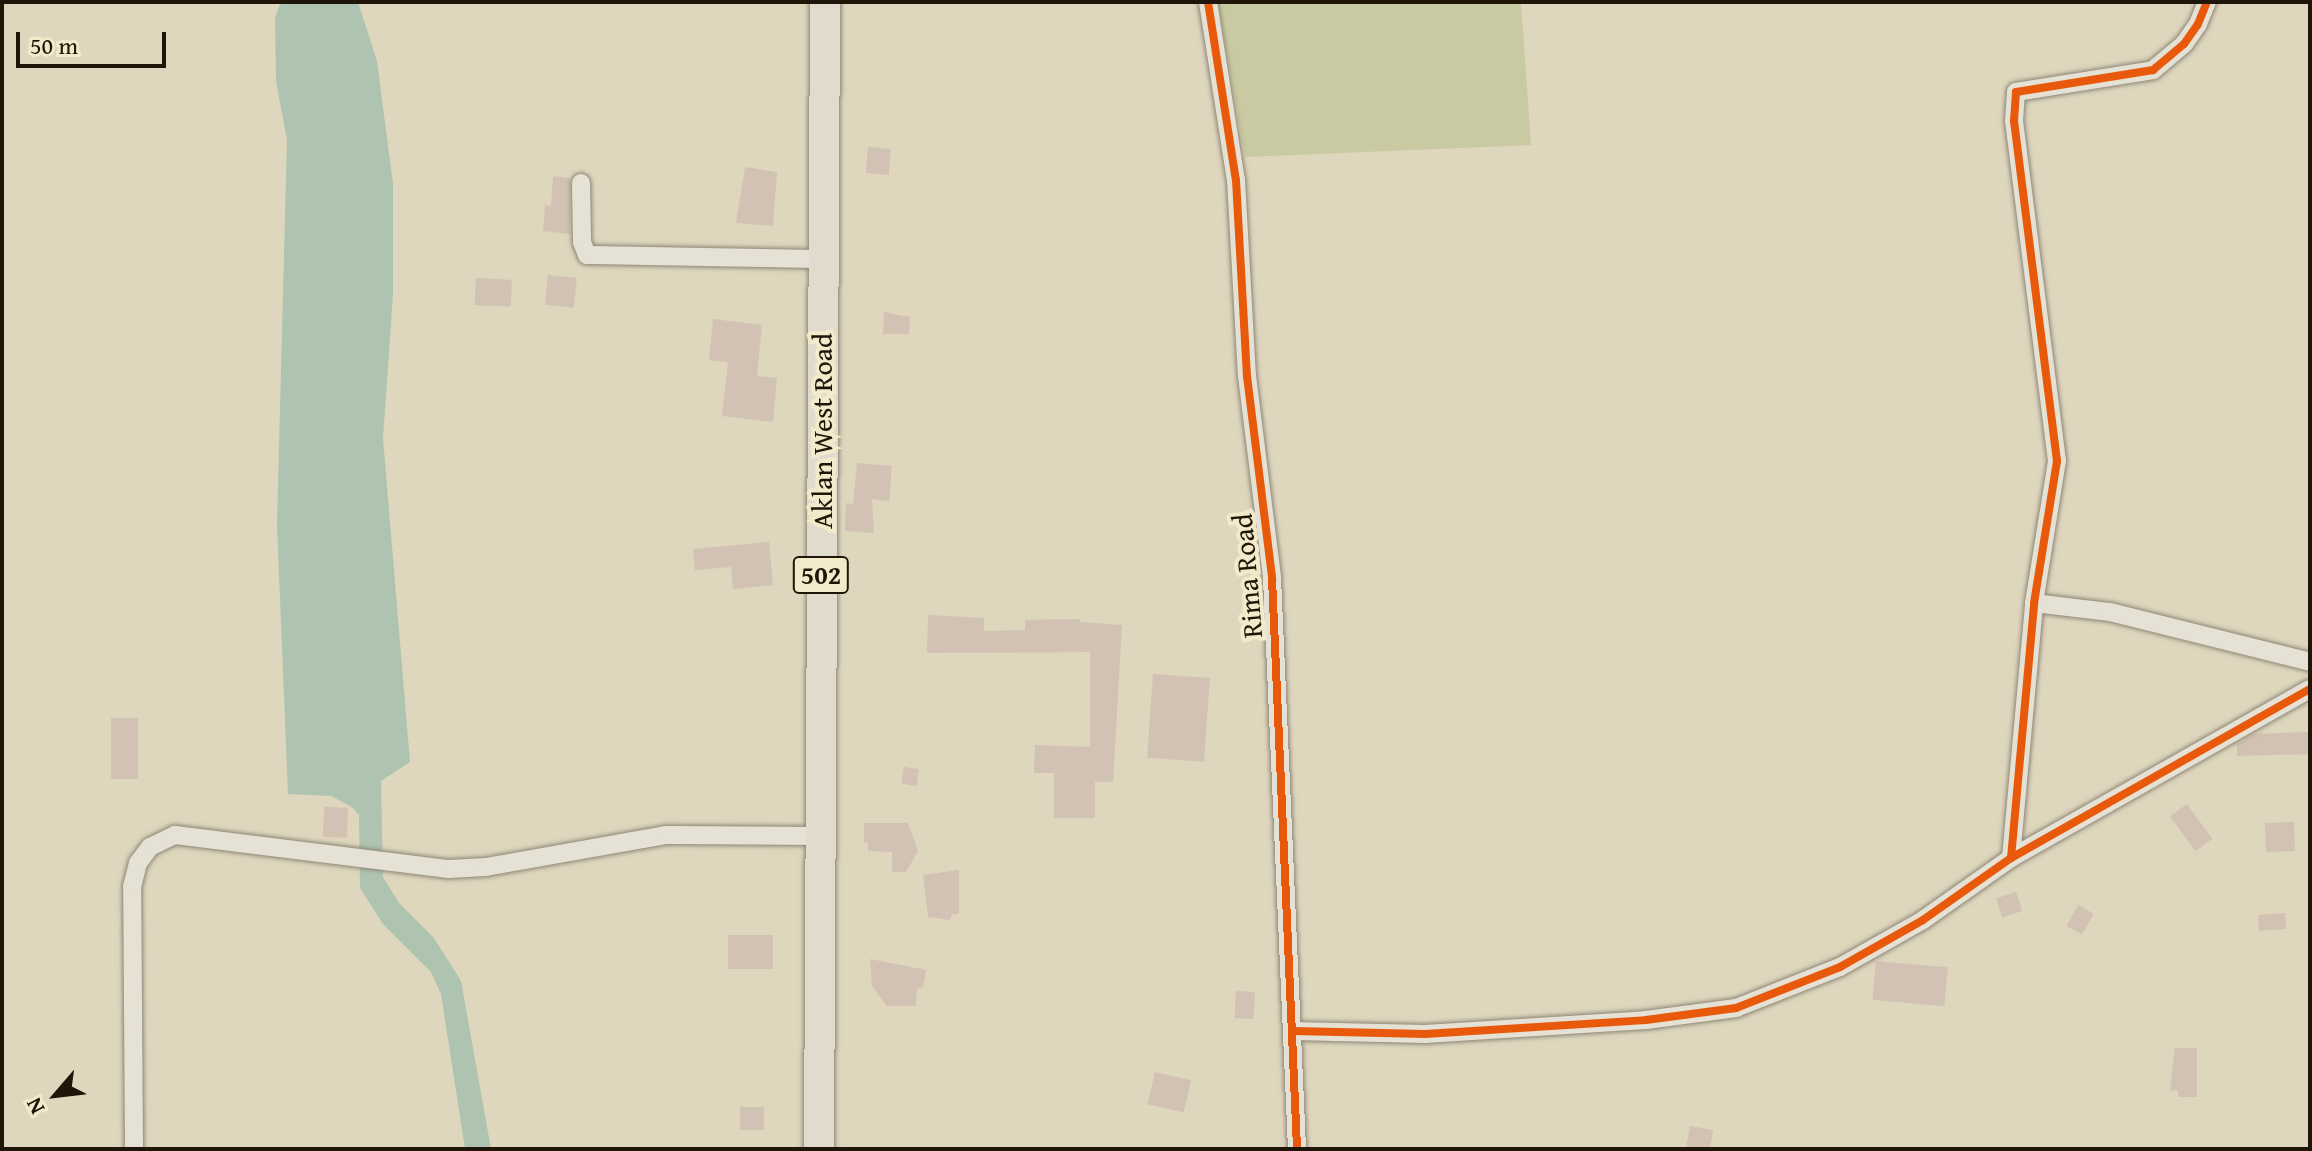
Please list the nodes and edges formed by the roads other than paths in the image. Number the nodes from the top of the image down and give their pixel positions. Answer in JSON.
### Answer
{"nodes":[{"id":1,"x":825,"y":2,"type":"edge"},
{"id":2,"x":1208,"y":2,"type":"edge"},
{"id":3,"x":2207,"y":2,"type":"edge"},
{"id":4,"x":581,"y":183,"type":"dead end"},
{"id":5,"x":822,"y":259,"type":"junction"},
{"id":6,"x":2034,"y":603,"type":"junction"},
{"id":7,"x":2310,"y":662,"type":"edge"},
{"id":8,"x":2310,"y":689,"type":"edge"},
{"id":9,"x":820,"y":836,"type":"junction"},
{"id":10,"x":2011,"y":858,"type":"junction"},
{"id":11,"x":1293,"y":1031,"type":"junction"},
{"id":12,"x":134,"y":1149,"type":"edge"},
{"id":13,"x":819,"y":1149,"type":"edge"},
{"id":14,"x":1297,"y":1149,"type":"edge"}],
"edges":[{"from":1,"to":5,"type":"main road","name":"Aklan West Road","number":"502"},
{"from":2,"to":11,"type":"street","name":"Rima Road"},
{"from":3,"to":6,"type":"street"},
{"from":4,"to":5,"type":"street"},
{"from":5,"to":9,"type":"main road","name":"Aklan West Road","number":"502"},
{"from":6,"to":7,"type":"street"},
{"from":6,"to":10,"type":"street"},
{"from":8,"to":10,"type":"street"},
{"from":9,"to":12,"type":"street"},
{"from":9,"to":13,"type":"main road","name":"Aklan West Road","number":"502"},
{"from":10,"to":11,"type":"street"},
{"from":11,"to":14,"type":"street","name":"Rima Road"}]}
